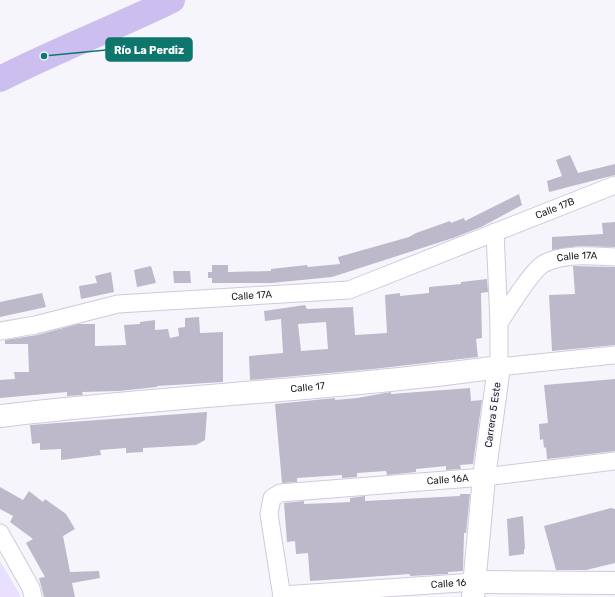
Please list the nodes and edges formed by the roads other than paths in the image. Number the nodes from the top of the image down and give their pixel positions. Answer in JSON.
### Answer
{"nodes":[{"id":1,"x":615,"y":185,"type":"edge"},
{"id":2,"x":495,"y":232,"type":"junction"},
{"id":3,"x":615,"y":257,"type":"edge"},
{"id":4,"x":499,"y":323,"type":"junction"},
{"id":5,"x":0,"y":331,"type":"edge"},
{"id":6,"x":615,"y":355,"type":"edge"},
{"id":7,"x":499,"y":367,"type":"junction"},
{"id":8,"x":0,"y":416,"type":"edge"},
{"id":9,"x":615,"y":461,"type":"edge"},
{"id":10,"x":484,"y":476,"type":"junction"},
{"id":11,"x":0,"y":533,"type":"edge"},
{"id":12,"x":615,"y":583,"type":"edge"},
{"id":13,"x":474,"y":590,"type":"edge"},
{"id":14,"x":282,"y":596,"type":"edge"},
{"id":15,"x":32,"y":597,"type":"edge"}],
"edges":[{"from":1,"to":2,"type":"street","name":"Calle 17B"},
{"from":2,"to":4,"type":"street","name":"Carrera 5 Este"},
{"from":2,"to":5,"type":"street","name":"Calle 17A"},
{"from":3,"to":4,"type":"street","name":"Calle 17A"},
{"from":4,"to":7,"type":"street","name":"Carrera 5 Este"},
{"from":6,"to":7,"type":"street","name":"Calle 17"},
{"from":7,"to":8,"type":"main road","name":"Calle 17"},
{"from":7,"to":10,"type":"main road","name":"Carrera 5 Este"},
{"from":9,"to":10,"type":"street","name":"Calle 16A"},
{"from":10,"to":13,"type":"main road","name":"Carrera 5 Este"},
{"from":10,"to":14,"type":"street","name":"Calle 16A"},
{"from":11,"to":15,"type":"street"},
{"from":12,"to":13,"type":"main road","name":"Calle 16"},
{"from":13,"to":14,"type":"street","name":"Calle 16"}]}
